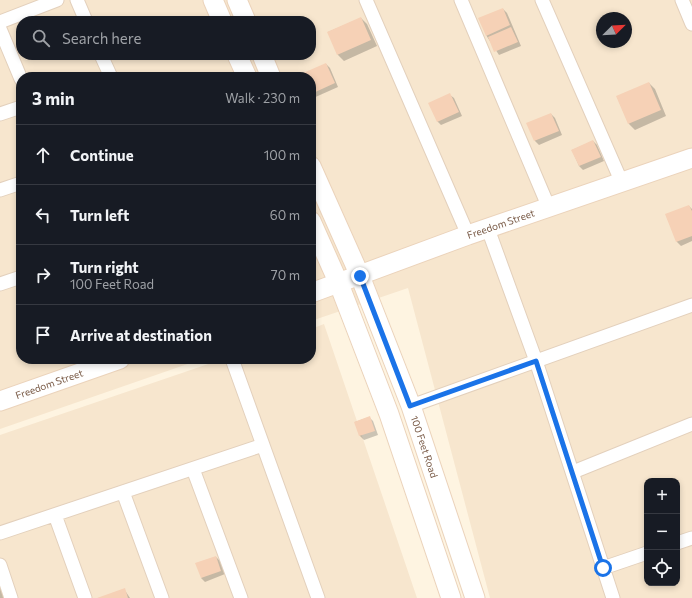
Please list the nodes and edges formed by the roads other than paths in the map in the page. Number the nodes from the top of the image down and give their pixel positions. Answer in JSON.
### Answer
{"nodes":[{"id":1,"x":57,"y":0,"type":"edge"},
{"id":2,"x":77,"y":0,"type":"edge"},
{"id":3,"x":213,"y":0,"type":"edge"},
{"id":4,"x":237,"y":0,"type":"edge"},
{"id":5,"x":366,"y":0,"type":"edge"},
{"id":6,"x":461,"y":0,"type":"edge"},
{"id":7,"x":542,"y":0,"type":"edge"},
{"id":8,"x":682,"y":0,"type":"edge"},
{"id":9,"x":84,"y":16,"type":"edge"},
{"id":10,"x":220,"y":16,"type":"edge"},
{"id":11,"x":244,"y":16,"type":"edge"},
{"id":12,"x":0,"y":22,"type":"edge"},
{"id":13,"x":692,"y":24,"type":"edge"},
{"id":14,"x":0,"y":29,"type":"edge"},
{"id":15,"x":103,"y":60,"type":"edge"},
{"id":16,"x":240,"y":60,"type":"edge"},
{"id":17,"x":264,"y":60,"type":"edge"},
{"id":18,"x":18,"y":72,"type":"edge"},
{"id":19,"x":109,"y":72,"type":"edge"},
{"id":20,"x":245,"y":72,"type":"edge"},
{"id":21,"x":269,"y":72,"type":"edge"},
{"id":22,"x":16,"y":109,"type":"edge"},
{"id":23,"x":0,"y":114,"type":"edge"},
{"id":24,"x":692,"y":158,"type":"edge"},
{"id":25,"x":316,"y":177,"type":"edge"},
{"id":26,"x":622,"y":183,"type":"junction"},
{"id":27,"x":16,"y":185,"type":"edge"},
{"id":28,"x":0,"y":190,"type":"edge"},
{"id":29,"x":549,"y":208,"type":"junction"},
{"id":30,"x":488,"y":229,"type":"junction"},
{"id":31,"x":316,"y":232,"type":"edge"},
{"id":32,"x":468,"y":235,"type":"junction"},
{"id":33,"x":360,"y":276,"type":"junction"},
{"id":34,"x":16,"y":279,"type":"edge"},
{"id":35,"x":0,"y":284,"type":"edge"},
{"id":36,"x":339,"y":284,"type":"junction"},
{"id":37,"x":316,"y":291,"type":"edge"},
{"id":38,"x":692,"y":305,"type":"edge"},
{"id":39,"x":536,"y":361,"type":"junction"},
{"id":40,"x":106,"y":364,"type":"edge"},
{"id":41,"x":234,"y":364,"type":"edge"},
{"id":42,"x":0,"y":401,"type":"edge"},
{"id":43,"x":410,"y":406,"type":"junction"},
{"id":44,"x":692,"y":424,"type":"edge"},
{"id":45,"x":263,"y":445,"type":"junction"},
{"id":46,"x":193,"y":468,"type":"junction"},
{"id":47,"x":573,"y":472,"type":"junction"},
{"id":48,"x":123,"y":492,"type":"junction"},
{"id":49,"x":55,"y":515,"type":"junction"},
{"id":50,"x":0,"y":533,"type":"edge"},
{"id":51,"x":692,"y":538,"type":"edge"},
{"id":52,"x":680,"y":542,"type":"edge"},
{"id":53,"x":644,"y":554,"type":"edge"},
{"id":54,"x":0,"y":565,"type":"edge"},
{"id":55,"x":603,"y":568,"type":"junction"},
{"id":56,"x":11,"y":598,"type":"edge"},
{"id":57,"x":85,"y":598,"type":"edge"},
{"id":58,"x":162,"y":598,"type":"edge"},
{"id":59,"x":241,"y":598,"type":"edge"},
{"id":60,"x":318,"y":598,"type":"edge"},
{"id":61,"x":451,"y":598,"type":"edge"},
{"id":62,"x":475,"y":598,"type":"edge"},
{"id":63,"x":613,"y":598,"type":"edge"}],
"edges":[{"from":1,"to":12,"type":"street"},
{"from":2,"to":9,"type":"street"},
{"from":3,"to":10,"type":"main road"},
{"from":4,"to":11,"type":"main road"},
{"from":5,"to":32,"type":"street"},
{"from":6,"to":29,"type":"street"},
{"from":7,"to":26,"type":"street"},
{"from":8,"to":13,"type":"street"},
{"from":14,"to":18,"type":"street"},
{"from":15,"to":19,"type":"street"},
{"from":16,"to":20,"type":"main road"},
{"from":17,"to":21,"type":"main road"},
{"from":22,"to":23,"type":"street"},
{"from":24,"to":26,"type":"main road","name":"Freedom Street"},
{"from":25,"to":33,"type":"main road","name":"100 Feet Road"},
{"from":26,"to":29,"type":"main road","name":"Freedom Street"},
{"from":27,"to":28,"type":"street"},
{"from":29,"to":30,"type":"main road","name":"Freedom Street"},
{"from":30,"to":32,"type":"main road","name":"Freedom Street"},
{"from":30,"to":39,"type":"street"},
{"from":31,"to":36,"type":"main road"},
{"from":32,"to":33,"type":"main road","name":"Freedom Street"},
{"from":33,"to":36,"type":"main road","name":"Freedom Street"},
{"from":33,"to":43,"type":"main road","name":"100 Feet Road"},
{"from":34,"to":35,"type":"street"},
{"from":36,"to":37,"type":"main road","name":"Freedom Street"},
{"from":36,"to":61,"type":"main road"},
{"from":38,"to":39,"type":"street"},
{"from":39,"to":43,"type":"street"},
{"from":39,"to":47,"type":"street"},
{"from":40,"to":42,"type":"main road","name":"Freedom Street"},
{"from":41,"to":45,"type":"street"},
{"from":43,"to":62,"type":"main road","name":"100 Feet Road"},
{"from":44,"to":47,"type":"street"},
{"from":45,"to":46,"type":"street"},
{"from":45,"to":60,"type":"street"},
{"from":46,"to":48,"type":"street"},
{"from":46,"to":59,"type":"street"},
{"from":47,"to":55,"type":"street"},
{"from":48,"to":49,"type":"street"},
{"from":48,"to":58,"type":"street"},
{"from":49,"to":50,"type":"street"},
{"from":49,"to":57,"type":"street"},
{"from":51,"to":52,"type":"street"},
{"from":53,"to":55,"type":"street"},
{"from":54,"to":56,"type":"street"},
{"from":55,"to":63,"type":"street"}]}
